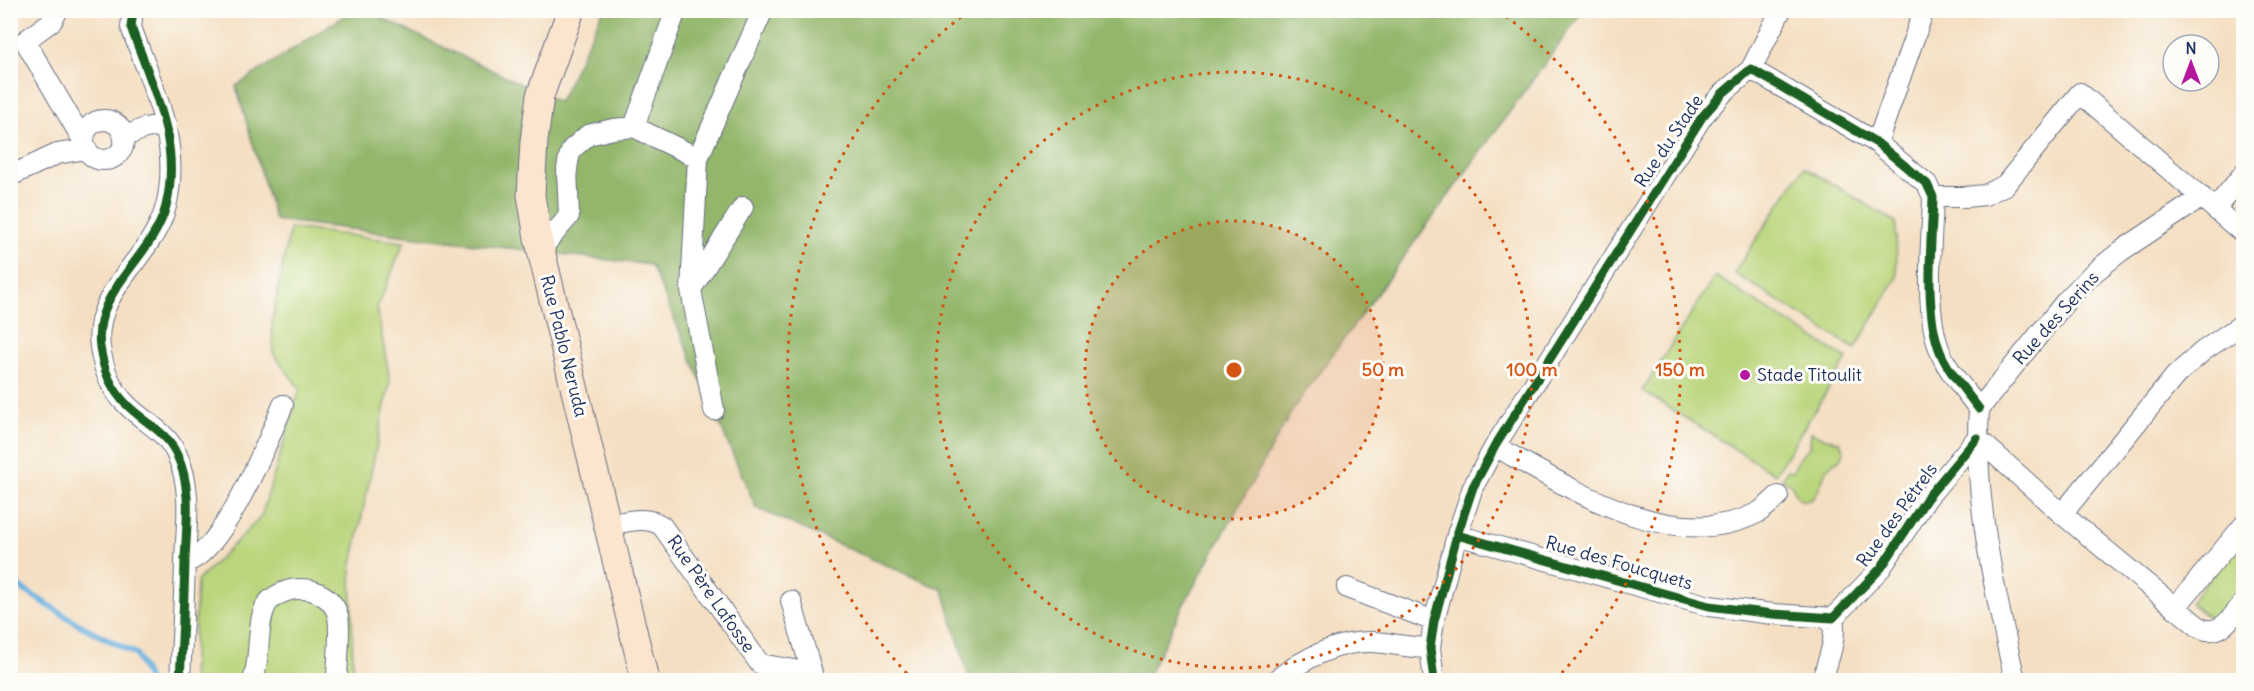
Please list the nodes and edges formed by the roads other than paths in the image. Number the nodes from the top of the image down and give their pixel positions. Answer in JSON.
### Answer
{"nodes":[{"id":1,"x":57,"y":10,"type":"edge"},
{"id":2,"x":133,"y":10,"type":"edge"},
{"id":3,"x":571,"y":10,"type":"edge"},
{"id":4,"x":676,"y":10,"type":"edge"},
{"id":5,"x":763,"y":10,"type":"edge"},
{"id":6,"x":1781,"y":10,"type":"edge"},
{"id":7,"x":1924,"y":10,"type":"edge"},
{"id":8,"x":1751,"y":69,"type":"junction"},
{"id":9,"x":166,"y":125,"type":"junction"},
{"id":10,"x":634,"y":128,"type":"junction"},
{"id":11,"x":124,"y":137,"type":"junction"},
{"id":12,"x":1876,"y":143,"type":"junction"},
{"id":13,"x":85,"y":145,"type":"junction"},
{"id":14,"x":698,"y":158,"type":"junction"},
{"id":15,"x":2244,"y":173,"type":"edge"},
{"id":16,"x":10,"y":176,"type":"edge"},
{"id":17,"x":1933,"y":197,"type":"junction"},
{"id":18,"x":2209,"y":203,"type":"junction"},
{"id":19,"x":743,"y":207,"type":"dead end"},
{"id":20,"x":2244,"y":234,"type":"edge"},
{"id":21,"x":541,"y":249,"type":"junction"},
{"id":22,"x":691,"y":290,"type":"junction"},
{"id":23,"x":2244,"y":323,"type":"edge"},
{"id":24,"x":283,"y":405,"type":"dead end"},
{"id":25,"x":1979,"y":409,"type":"junction"},
{"id":26,"x":714,"y":410,"type":"dead end"},
{"id":27,"x":1977,"y":438,"type":"junction"},
{"id":28,"x":1495,"y":446,"type":"junction"},
{"id":29,"x":1778,"y":496,"type":"dead end"},
{"id":30,"x":2062,"y":514,"type":"junction"},
{"id":31,"x":607,"y":525,"type":"junction"},
{"id":32,"x":2244,"y":525,"type":"edge"},
{"id":33,"x":1457,"y":535,"type":"junction"},
{"id":34,"x":185,"y":562,"type":"junction"},
{"id":35,"x":1347,"y":588,"type":"dead end"},
{"id":36,"x":791,"y":601,"type":"dead end"},
{"id":37,"x":2244,"y":602,"type":"edge"},
{"id":38,"x":2175,"y":608,"type":"junction"},
{"id":39,"x":1833,"y":618,"type":"junction"},
{"id":40,"x":1434,"y":621,"type":"junction"},
{"id":41,"x":1430,"y":648,"type":"junction"},
{"id":42,"x":816,"y":677,"type":"edge"},
{"id":43,"x":180,"y":681,"type":"edge"},
{"id":44,"x":253,"y":681,"type":"edge"},
{"id":45,"x":337,"y":681,"type":"edge"},
{"id":46,"x":645,"y":681,"type":"edge"},
{"id":47,"x":1276,"y":681,"type":"edge"},
{"id":48,"x":1434,"y":681,"type":"edge"},
{"id":49,"x":1822,"y":681,"type":"edge"},
{"id":50,"x":2015,"y":681,"type":"edge"}],
"edges":[{"from":1,"to":13,"type":"street"},
{"from":2,"to":9,"type":"street"},
{"from":3,"to":21,"type":"main road","name":"Rue Pablo Neruda"},
{"from":4,"to":10,"type":"street"},
{"from":5,"to":14,"type":"street"},
{"from":6,"to":8,"type":"street"},
{"from":7,"to":12,"type":"street"},
{"from":8,"to":12,"type":"street"},
{"from":8,"to":28,"type":"street","name":"Rue du Stade"},
{"from":9,"to":11,"type":"street"},
{"from":9,"to":34,"type":"street"},
{"from":10,"to":14,"type":"street"},
{"from":10,"to":21,"type":"street"},
{"from":11,"to":13,"type":"street"},
{"from":11,"to":13,"type":"street"},
{"from":12,"to":17,"type":"street"},
{"from":13,"to":16,"type":"street"},
{"from":14,"to":22,"type":"street"},
{"from":15,"to":18,"type":"street","name":"Rue des Serins"},
{"from":17,"to":18,"type":"street"},
{"from":17,"to":25,"type":"street"},
{"from":18,"to":20,"type":"street"},
{"from":18,"to":25,"type":"street","name":"Rue des Serins"},
{"from":19,"to":22,"type":"street"},
{"from":21,"to":31,"type":"main road","name":"Rue Pablo Neruda"},
{"from":22,"to":26,"type":"street"},
{"from":23,"to":30,"type":"street"},
{"from":24,"to":34,"type":"street"},
{"from":25,"to":27,"type":"street"},
{"from":27,"to":30,"type":"street"},
{"from":27,"to":39,"type":"street","name":"Rue des Pétrels"},
{"from":27,"to":50,"type":"street"},
{"from":28,"to":29,"type":"street"},
{"from":28,"to":33,"type":"street","name":"Rue du Stade"},
{"from":30,"to":38,"type":"street"},
{"from":31,"to":42,"type":"street","name":"Rue Père Lafosse"},
{"from":31,"to":46,"type":"main road","name":"Rue Pablo Neruda"},
{"from":32,"to":38,"type":"street"},
{"from":33,"to":39,"type":"street","name":"Rue des Foucquets"},
{"from":33,"to":40,"type":"street","name":"Rue du Stade"},
{"from":34,"to":43,"type":"street"},
{"from":35,"to":40,"type":"street"},
{"from":36,"to":42,"type":"street","name":"Rue Père Lafosse"},
{"from":37,"to":38,"type":"street"},
{"from":39,"to":49,"type":"street"},
{"from":40,"to":41,"type":"street","name":"Rue du Stade"},
{"from":41,"to":47,"type":"street"},
{"from":41,"to":48,"type":"street","name":"Rue du Stade"},
{"from":44,"to":45,"type":"street"}]}
